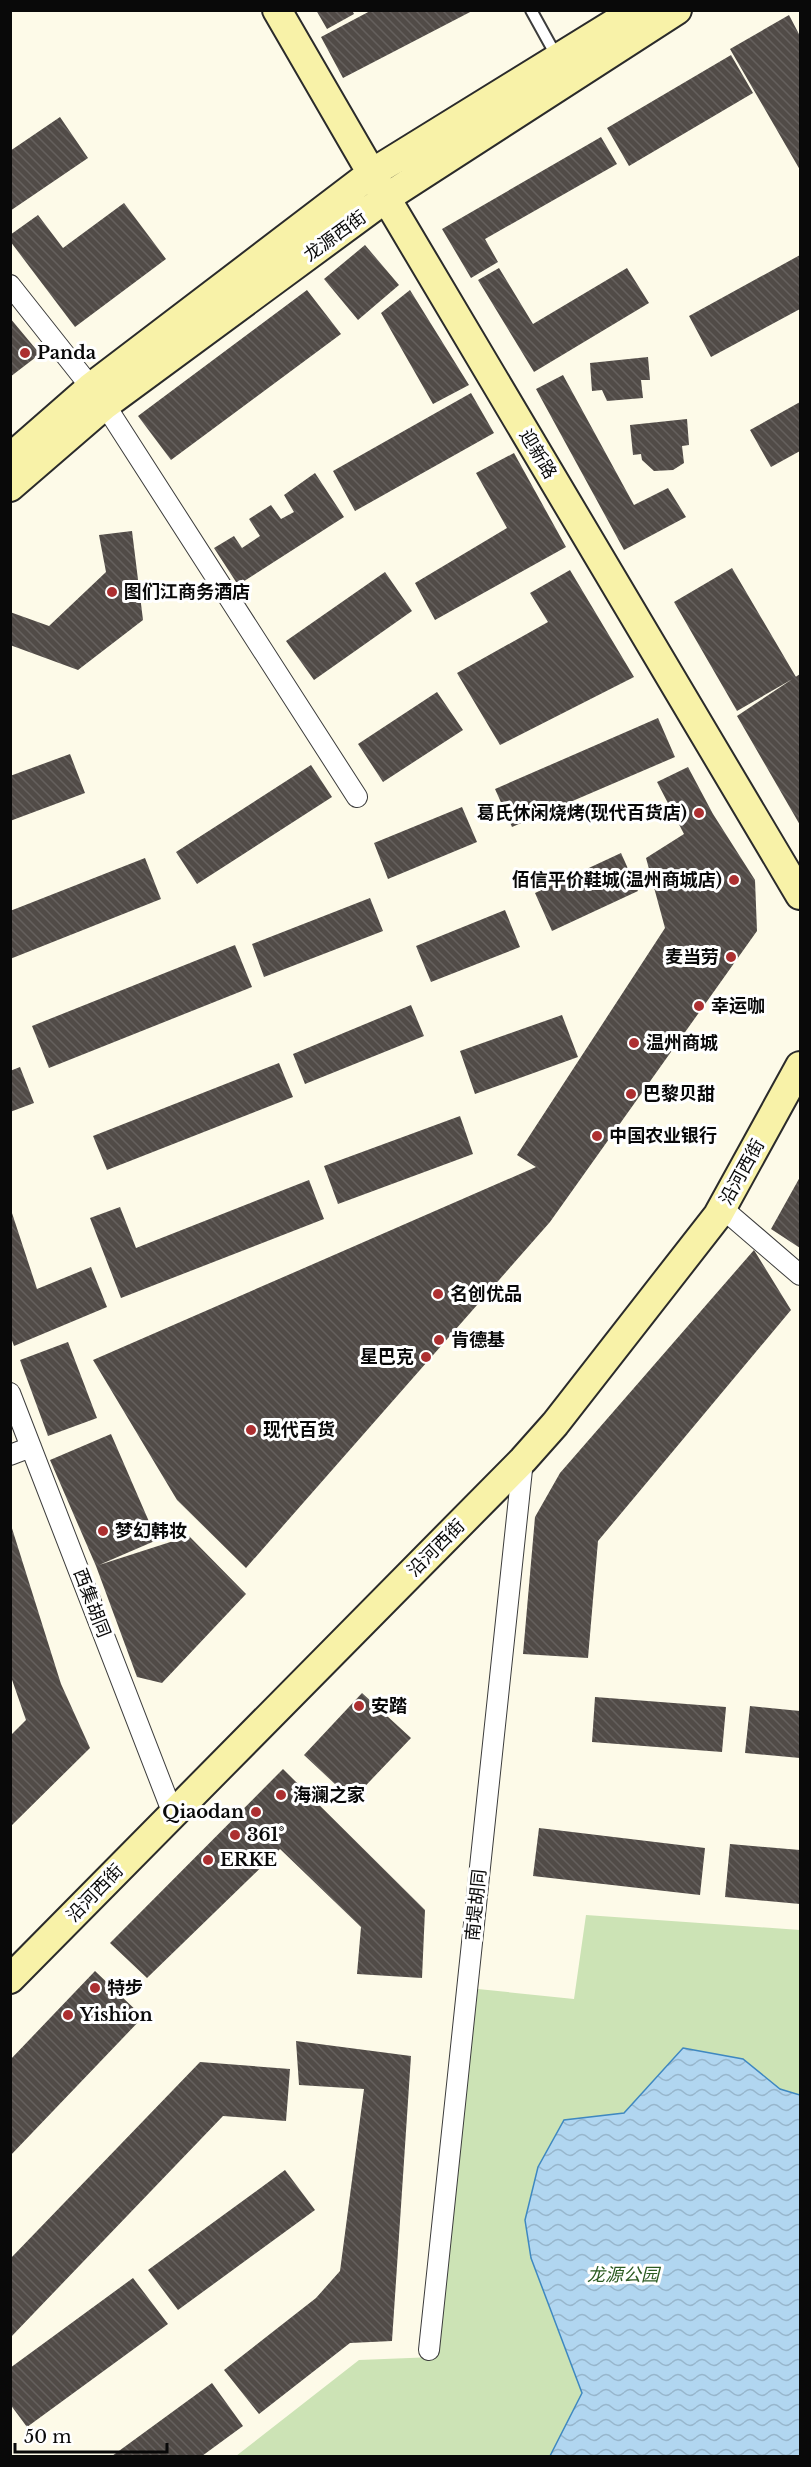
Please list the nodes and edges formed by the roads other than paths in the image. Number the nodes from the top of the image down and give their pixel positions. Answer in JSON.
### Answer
{"nodes":[{"id":1,"x":277,"y":10,"type":"edge"},
{"id":2,"x":531,"y":10,"type":"edge"},
{"id":3,"x":636,"y":10,"type":"edge"},
{"id":4,"x":678,"y":10,"type":"edge"},
{"id":5,"x":559,"y":59,"type":"junction"},
{"id":6,"x":372,"y":173,"type":"junction"},
{"id":7,"x":386,"y":198,"type":"junction"},
{"id":8,"x":10,"y":285,"type":"edge"},
{"id":9,"x":98,"y":397,"type":"junction"},
{"id":10,"x":10,"y":458,"type":"edge"},
{"id":11,"x":10,"y":488,"type":"edge"},
{"id":12,"x":357,"y":797,"type":"dead end"},
{"id":13,"x":801,"y":895,"type":"edge"},
{"id":14,"x":801,"y":1066,"type":"edge"},
{"id":15,"x":722,"y":1208,"type":"junction"},
{"id":16,"x":801,"y":1275,"type":"edge"},
{"id":17,"x":10,"y":1393,"type":"edge"},
{"id":18,"x":31,"y":1447,"type":"junction"},
{"id":19,"x":10,"y":1455,"type":"edge"},
{"id":20,"x":523,"y":1460,"type":"junction"},
{"id":21,"x":173,"y":1814,"type":"junction"},
{"id":22,"x":10,"y":1979,"type":"edge"},
{"id":23,"x":429,"y":2350,"type":"dead end"}],
"edges":[{"from":1,"to":6,"type":"main road","name":"迎新路"},
{"from":2,"to":5,"type":"lane"},
{"from":3,"to":5,"type":"main road","name":"龙源西街"},
{"from":4,"to":7,"type":"main road","name":"龙源西街"},
{"from":5,"to":6,"type":"main road","name":"龙源西街"},
{"from":6,"to":7,"type":"main road","name":"迎新路"},
{"from":6,"to":9,"type":"main road","name":"龙源西街"},
{"from":7,"to":9,"type":"main road","name":"龙源西街"},
{"from":7,"to":13,"type":"main road","name":"迎新路"},
{"from":8,"to":9,"type":"street"},
{"from":9,"to":10,"type":"main road","name":"龙源西街"},
{"from":9,"to":11,"type":"main road","name":"龙源西街"},
{"from":9,"to":12,"type":"street"},
{"from":14,"to":15,"type":"main road","name":"沿河西街"},
{"from":15,"to":16,"type":"street"},
{"from":15,"to":20,"type":"main road","name":"沿河西街"},
{"from":17,"to":18,"type":"street","name":"西集胡同"},
{"from":18,"to":19,"type":"street"},
{"from":18,"to":21,"type":"street","name":"西集胡同"},
{"from":20,"to":21,"type":"main road","name":"沿河西街"},
{"from":20,"to":23,"type":"street","name":"南堤胡同"},
{"from":21,"to":22,"type":"main road","name":"沿河西街"}]}
